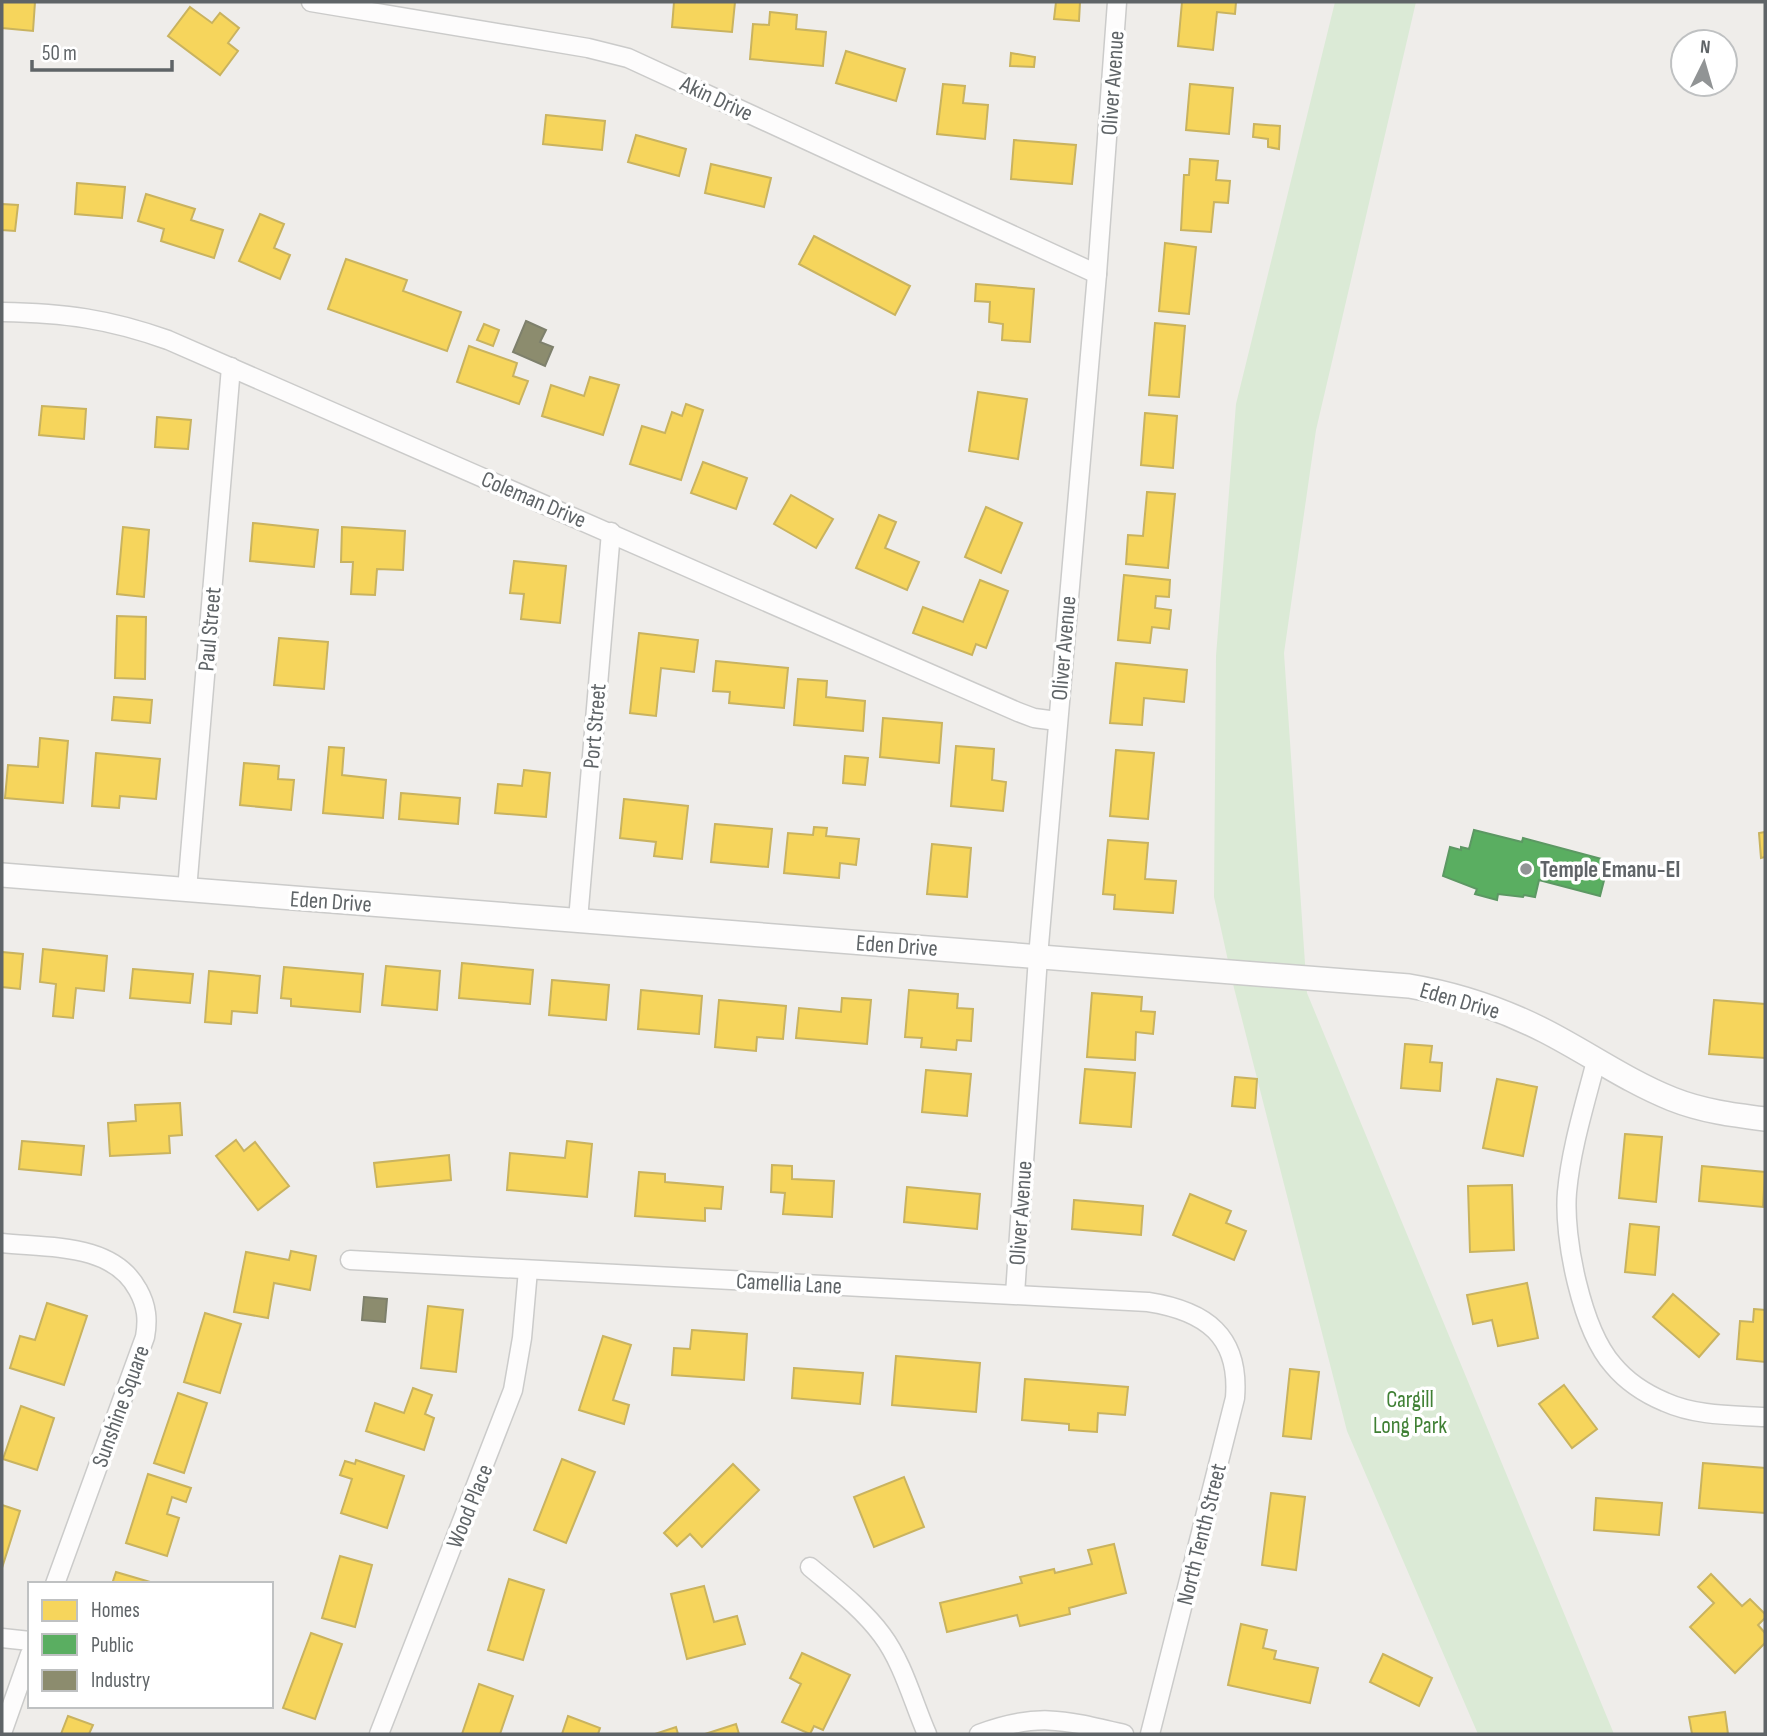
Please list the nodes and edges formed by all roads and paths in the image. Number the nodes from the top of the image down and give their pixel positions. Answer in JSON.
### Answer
{"nodes":[{"id":1,"x":311,"y":2,"type":"edge"},
{"id":2,"x":1117,"y":2,"type":"edge"},
{"id":3,"x":1097,"y":274,"type":"junction"},
{"id":4,"x":2,"y":312,"type":"edge"},
{"id":5,"x":231,"y":367,"type":"junction"},
{"id":6,"x":611,"y":532,"type":"junction"},
{"id":7,"x":1057,"y":721,"type":"junction"},
{"id":8,"x":2,"y":875,"type":"edge"},
{"id":9,"x":187,"y":890,"type":"junction"},
{"id":10,"x":578,"y":920,"type":"junction"},
{"id":11,"x":1038,"y":957,"type":"junction"},
{"id":12,"x":1596,"y":1061,"type":"junction"},
{"id":13,"x":1765,"y":1119,"type":"edge"},
{"id":14,"x":2,"y":1243,"type":"edge"},
{"id":15,"x":349,"y":1260,"type":"dead end"},
{"id":16,"x":528,"y":1270,"type":"junction"},
{"id":17,"x":1015,"y":1294,"type":"junction"},
{"id":18,"x":1220,"y":1335,"type":"joint"},
{"id":19,"x":1765,"y":1418,"type":"edge"},
{"id":20,"x":810,"y":1567,"type":"dead end"},
{"id":21,"x":56,"y":1582,"type":"edge"},
{"id":22,"x":2,"y":1638,"type":"edge"},
{"id":23,"x":28,"y":1641,"type":"edge"},
{"id":24,"x":28,"y":1660,"type":"edge"},
{"id":25,"x":2,"y":1733,"type":"edge"},
{"id":26,"x":379,"y":1734,"type":"edge"},
{"id":27,"x":927,"y":1734,"type":"edge"},
{"id":28,"x":979,"y":1734,"type":"edge"},
{"id":29,"x":1124,"y":1734,"type":"edge"},
{"id":30,"x":1150,"y":1734,"type":"edge"}],
"edges":[{"from":1,"to":3,"type":"street","name":"Akin Drive"},
{"from":2,"to":3,"type":"street","name":"Oliver Avenue"},
{"from":3,"to":7,"type":"street","name":"Oliver Avenue"},
{"from":4,"to":5,"type":"street","name":"Coleman Drive"},
{"from":5,"to":6,"type":"street","name":"Coleman Drive"},
{"from":5,"to":9,"type":"street","name":"Paul Street"},
{"from":6,"to":7,"type":"street","name":"Coleman Drive"},
{"from":6,"to":10,"type":"street","name":"Port Street"},
{"from":7,"to":11,"type":"street","name":"Oliver Avenue"},
{"from":8,"to":9,"type":"street","name":"Eden Drive"},
{"from":9,"to":10,"type":"street","name":"Eden Drive"},
{"from":10,"to":11,"type":"street","name":"Eden Drive"},
{"from":11,"to":12,"type":"street","name":"Eden Drive"},
{"from":11,"to":17,"type":"street","name":"Oliver Avenue"},
{"from":12,"to":13,"type":"street","name":"Eden Drive"},
{"from":12,"to":19,"type":"street"},
{"from":14,"to":21,"type":"street","name":"Sunshine Square"},
{"from":15,"to":16,"type":"street","name":"Camellia Lane"},
{"from":16,"to":17,"type":"street","name":"Camellia Lane"},
{"from":16,"to":26,"type":"street","name":"Wood Place"},
{"from":17,"to":18,"type":"street","name":"Camellia Lane"},
{"from":18,"to":30,"type":"street","name":"North Tenth Street"},
{"from":20,"to":27,"type":"street"},
{"from":22,"to":23,"type":"street"},
{"from":24,"to":25,"type":"street"},
{"from":28,"to":29,"type":"street"}]}
